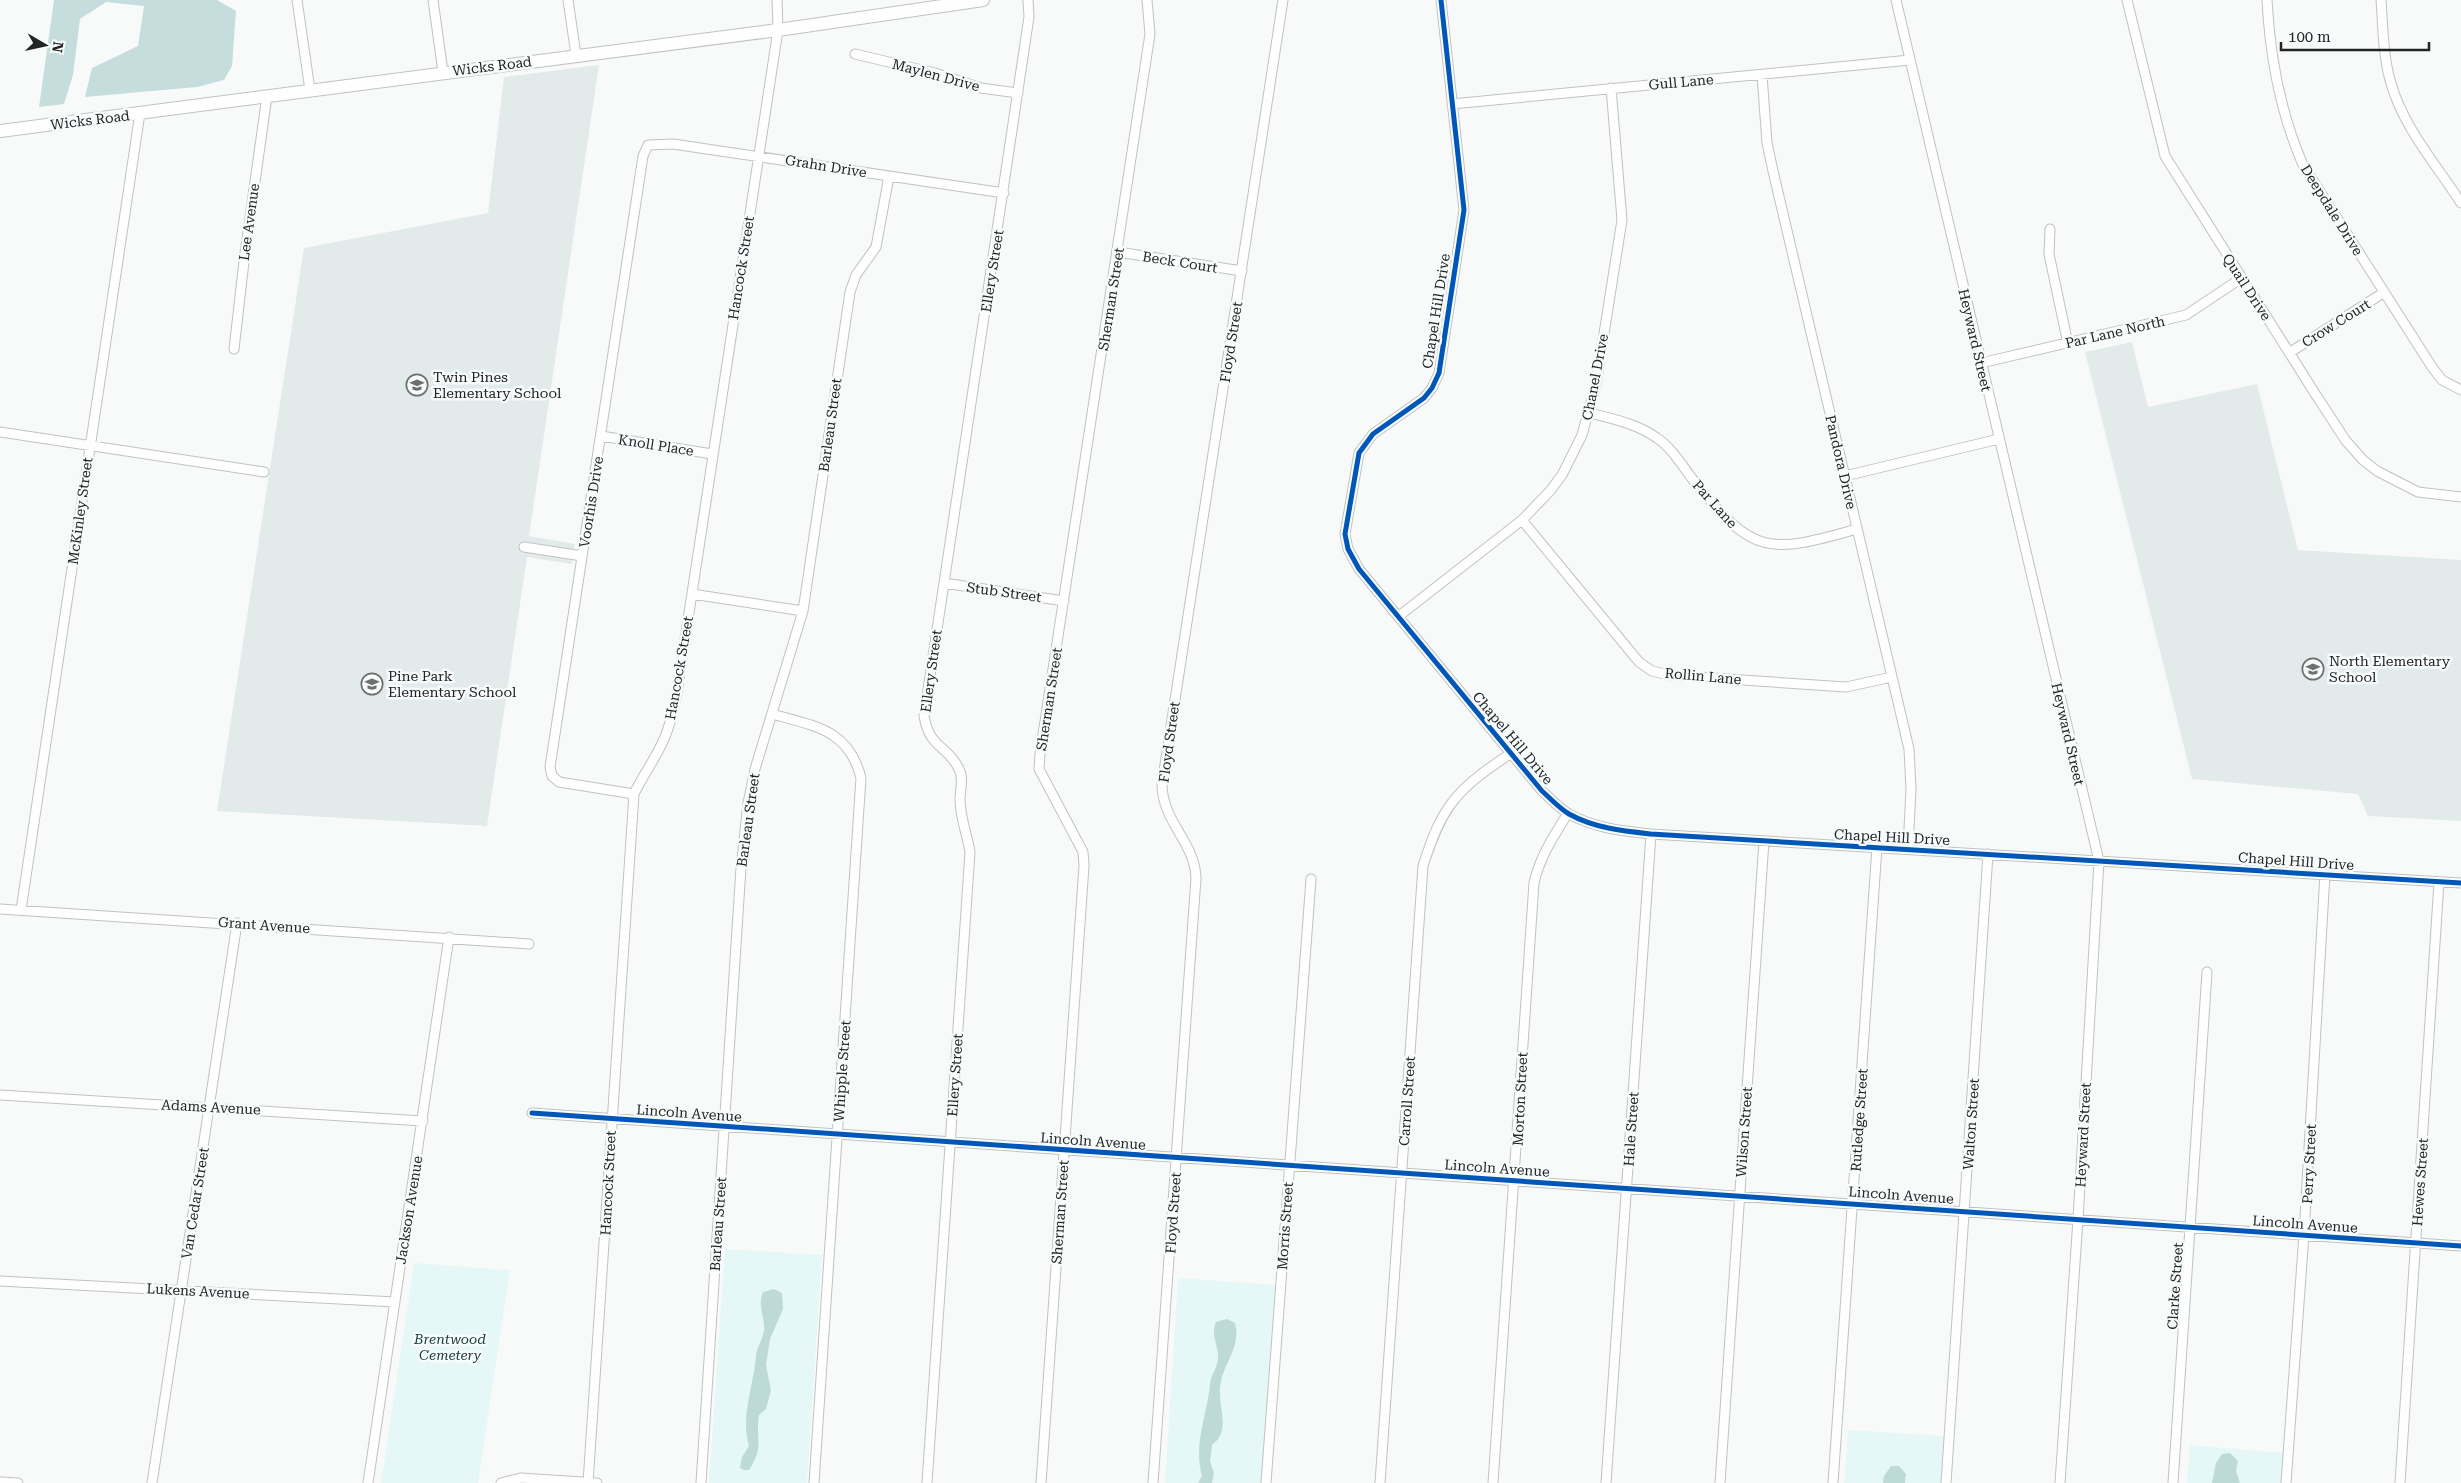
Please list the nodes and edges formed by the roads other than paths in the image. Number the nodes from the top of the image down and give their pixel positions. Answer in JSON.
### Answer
{"nodes":[{"id":1,"x":297,"y":0,"type":"edge"},
{"id":2,"x":433,"y":0,"type":"edge"},
{"id":3,"x":568,"y":0,"type":"edge"},
{"id":4,"x":777,"y":0,"type":"edge"},
{"id":5,"x":983,"y":0,"type":"edge"},
{"id":6,"x":1028,"y":0,"type":"edge"},
{"id":7,"x":1147,"y":0,"type":"edge"},
{"id":8,"x":1283,"y":0,"type":"edge"},
{"id":9,"x":1440,"y":0,"type":"edge"},
{"id":10,"x":1896,"y":0,"type":"edge"},
{"id":11,"x":2127,"y":0,"type":"edge"},
{"id":12,"x":2267,"y":0,"type":"edge"},
{"id":13,"x":2381,"y":0,"type":"edge"},
{"id":14,"x":778,"y":30,"type":"junction"},
{"id":15,"x":855,"y":54,"type":"dead end"},
{"id":16,"x":576,"y":55,"type":"junction"},
{"id":17,"x":1910,"y":60,"type":"junction"},
{"id":18,"x":443,"y":72,"type":"junction"},
{"id":19,"x":1762,"y":75,"type":"junction"},
{"id":20,"x":1611,"y":88,"type":"junction"},
{"id":21,"x":310,"y":90,"type":"junction"},
{"id":22,"x":1018,"y":94,"type":"junction"},
{"id":23,"x":268,"y":96,"type":"junction"},
{"id":24,"x":1452,"y":104,"type":"junction"},
{"id":25,"x":140,"y":113,"type":"junction"},
{"id":26,"x":0,"y":132,"type":"edge"},
{"id":27,"x":648,"y":145,"type":"joint"},
{"id":28,"x":758,"y":157,"type":"junction"},
{"id":29,"x":889,"y":176,"type":"junction"},
{"id":30,"x":1004,"y":193,"type":"junction"},
{"id":31,"x":2461,"y":203,"type":"edge"},
{"id":32,"x":2050,"y":229,"type":"dead end"},
{"id":33,"x":1118,"y":252,"type":"junction"},
{"id":34,"x":1242,"y":271,"type":"junction"},
{"id":35,"x":2240,"y":279,"type":"junction"},
{"id":36,"x":2384,"y":293,"type":"junction"},
{"id":37,"x":2068,"y":344,"type":"junction"},
{"id":38,"x":234,"y":349,"type":"dead end"},
{"id":39,"x":2289,"y":353,"type":"junction"},
{"id":40,"x":1980,"y":363,"type":"junction"},
{"id":41,"x":2461,"y":390,"type":"edge"},
{"id":42,"x":1590,"y":413,"type":"junction"},
{"id":43,"x":0,"y":432,"type":"edge"},
{"id":44,"x":600,"y":436,"type":"junction"},
{"id":45,"x":1998,"y":438,"type":"junction"},
{"id":46,"x":90,"y":446,"type":"junction"},
{"id":47,"x":712,"y":454,"type":"junction"},
{"id":48,"x":264,"y":472,"type":"dead end"},
{"id":49,"x":1845,"y":476,"type":"junction"},
{"id":50,"x":2461,"y":497,"type":"edge"},
{"id":51,"x":1522,"y":520,"type":"junction"},
{"id":52,"x":1857,"y":529,"type":"junction"},
{"id":53,"x":524,"y":547,"type":"dead end"},
{"id":54,"x":582,"y":556,"type":"junction"},
{"id":55,"x":944,"y":583,"type":"junction"},
{"id":56,"x":692,"y":594,"type":"junction"},
{"id":57,"x":1064,"y":601,"type":"junction"},
{"id":58,"x":803,"y":611,"type":"junction"},
{"id":59,"x":1399,"y":616,"type":"junction"},
{"id":60,"x":1892,"y":677,"type":"junction"},
{"id":61,"x":772,"y":714,"type":"junction"},
{"id":62,"x":1510,"y":754,"type":"junction"},
{"id":63,"x":634,"y":794,"type":"junction"},
{"id":64,"x":1568,"y":813,"type":"junction"},
{"id":65,"x":1651,"y":834,"type":"junction"},
{"id":66,"x":1764,"y":840,"type":"junction"},
{"id":67,"x":1877,"y":847,"type":"junction"},
{"id":68,"x":1908,"y":849,"type":"junction"},
{"id":69,"x":1988,"y":854,"type":"junction"},
{"id":70,"x":2098,"y":861,"type":"junction"},
{"id":71,"x":2326,"y":874,"type":"junction"},
{"id":72,"x":1311,"y":879,"type":"dead end"},
{"id":73,"x":2439,"y":882,"type":"junction"},
{"id":74,"x":2461,"y":883,"type":"edge"},
{"id":75,"x":0,"y":908,"type":"edge"},
{"id":76,"x":21,"y":910,"type":"junction"},
{"id":77,"x":237,"y":923,"type":"junction"},
{"id":78,"x":449,"y":937,"type":"junction"},
{"id":79,"x":529,"y":944,"type":"dead end"},
{"id":80,"x":2207,"y":972,"type":"dead end"},
{"id":81,"x":0,"y":1095,"type":"edge"},
{"id":82,"x":209,"y":1107,"type":"junction"},
{"id":83,"x":532,"y":1113,"type":"dead end"},
{"id":84,"x":611,"y":1119,"type":"junction"},
{"id":85,"x":423,"y":1121,"type":"junction"},
{"id":86,"x":724,"y":1126,"type":"junction"},
{"id":87,"x":837,"y":1134,"type":"junction"},
{"id":88,"x":950,"y":1142,"type":"junction"},
{"id":89,"x":1065,"y":1151,"type":"junction"},
{"id":90,"x":1177,"y":1158,"type":"junction"},
{"id":91,"x":1289,"y":1165,"type":"junction"},
{"id":92,"x":1402,"y":1172,"type":"junction"},
{"id":93,"x":1515,"y":1180,"type":"junction"},
{"id":94,"x":1627,"y":1187,"type":"junction"},
{"id":95,"x":1740,"y":1196,"type":"junction"},
{"id":96,"x":1853,"y":1202,"type":"junction"},
{"id":97,"x":1965,"y":1211,"type":"junction"},
{"id":98,"x":2078,"y":1218,"type":"junction"},
{"id":99,"x":2191,"y":1226,"type":"junction"},
{"id":100,"x":2304,"y":1234,"type":"junction"},
{"id":101,"x":2416,"y":1243,"type":"junction"},
{"id":102,"x":2461,"y":1246,"type":"edge"},
{"id":103,"x":0,"y":1280,"type":"edge"},
{"id":104,"x":182,"y":1290,"type":"junction"},
{"id":105,"x":395,"y":1302,"type":"junction"},
{"id":106,"x":0,"y":1482,"type":"edge"},
{"id":107,"x":18,"y":1483,"type":"edge"},
{"id":108,"x":152,"y":1483,"type":"edge"},
{"id":109,"x":368,"y":1483,"type":"edge"},
{"id":110,"x":501,"y":1483,"type":"edge"},
{"id":111,"x":588,"y":1483,"type":"edge"},
{"id":112,"x":597,"y":1483,"type":"edge"},
{"id":113,"x":701,"y":1483,"type":"edge"},
{"id":114,"x":814,"y":1483,"type":"edge"},
{"id":115,"x":927,"y":1483,"type":"edge"},
{"id":116,"x":1041,"y":1483,"type":"edge"},
{"id":117,"x":1153,"y":1483,"type":"edge"},
{"id":118,"x":1266,"y":1483,"type":"edge"},
{"id":119,"x":1380,"y":1483,"type":"edge"},
{"id":120,"x":1493,"y":1483,"type":"edge"},
{"id":121,"x":1606,"y":1483,"type":"edge"},
{"id":122,"x":1720,"y":1483,"type":"edge"},
{"id":123,"x":1833,"y":1483,"type":"edge"},
{"id":124,"x":1946,"y":1483,"type":"edge"},
{"id":125,"x":2060,"y":1483,"type":"edge"},
{"id":126,"x":2173,"y":1483,"type":"edge"},
{"id":127,"x":2286,"y":1483,"type":"edge"},
{"id":128,"x":2400,"y":1483,"type":"edge"}],
"edges":[{"from":1,"to":21,"type":"street"},
{"from":2,"to":18,"type":"street"},
{"from":3,"to":16,"type":"street"},
{"from":4,"to":14,"type":"street","name":"Hancock Street"},
{"from":5,"to":14,"type":"main road","name":"Wicks Road"},
{"from":6,"to":22,"type":"street","name":"Ellery Street"},
{"from":7,"to":33,"type":"street","name":"Sherman Street"},
{"from":8,"to":34,"type":"street","name":"Floyd Street"},
{"from":9,"to":24,"type":"street","name":"Chapel Hill Drive"},
{"from":10,"to":17,"type":"street","name":"Heyward Street"},
{"from":11,"to":35,"type":"street","name":"Quail Drive"},
{"from":12,"to":36,"type":"street","name":"Deepdale Drive"},
{"from":13,"to":31,"type":"street"},
{"from":14,"to":16,"type":"main road","name":"Wicks Road"},
{"from":14,"to":28,"type":"street","name":"Hancock Street"},
{"from":15,"to":22,"type":"street","name":"Maylen Drive"},
{"from":16,"to":18,"type":"main road","name":"Wicks Road"},
{"from":17,"to":19,"type":"street","name":"Gull Lane"},
{"from":17,"to":40,"type":"street","name":"Heyward Street"},
{"from":18,"to":21,"type":"main road","name":"Wicks Road"},
{"from":19,"to":20,"type":"street","name":"Gull Lane"},
{"from":19,"to":49,"type":"street","name":"Pandora Drive"},
{"from":20,"to":24,"type":"street","name":"Gull Lane"},
{"from":20,"to":42,"type":"street","name":"Chanel Drive"},
{"from":21,"to":23,"type":"main road","name":"Wicks Road"},
{"from":22,"to":30,"type":"street","name":"Ellery Street"},
{"from":23,"to":25,"type":"main road","name":"Wicks Road"},
{"from":23,"to":38,"type":"street","name":"Lee Avenue"},
{"from":24,"to":59,"type":"street","name":"Chapel Hill Drive"},
{"from":25,"to":26,"type":"main road","name":"Wicks Road"},
{"from":25,"to":46,"type":"street","name":"McKinley Street"},
{"from":27,"to":28,"type":"street","name":"Grahn Drive"},
{"from":27,"to":44,"type":"street","name":"Voorhis Drive"},
{"from":28,"to":29,"type":"street","name":"Grahn Drive"},
{"from":28,"to":47,"type":"street","name":"Hancock Street"},
{"from":29,"to":30,"type":"street","name":"Grahn Drive"},
{"from":29,"to":58,"type":"street","name":"Barleau Street"},
{"from":30,"to":55,"type":"street","name":"Ellery Street"},
{"from":32,"to":37,"type":"street"},
{"from":33,"to":34,"type":"street","name":"Beck Court"},
{"from":33,"to":57,"type":"street","name":"Sherman Street"},
{"from":34,"to":90,"type":"street","name":"Floyd Street"},
{"from":35,"to":37,"type":"street","name":"Par Lane North"},
{"from":35,"to":39,"type":"street","name":"Quail Drive"},
{"from":36,"to":39,"type":"street","name":"Crow Court"},
{"from":36,"to":41,"type":"street","name":"Deepdale Drive"},
{"from":37,"to":40,"type":"street","name":"Par Lane North"},
{"from":39,"to":50,"type":"street","name":"Quail Drive"},
{"from":40,"to":45,"type":"street","name":"Heyward Street"},
{"from":42,"to":51,"type":"street","name":"Chanel Drive"},
{"from":42,"to":52,"type":"street","name":"Par Lane"},
{"from":43,"to":46,"type":"street"},
{"from":44,"to":47,"type":"street","name":"Knoll Place"},
{"from":44,"to":54,"type":"street","name":"Voorhis Drive"},
{"from":45,"to":49,"type":"street"},
{"from":45,"to":70,"type":"street","name":"Heyward Street"},
{"from":46,"to":48,"type":"street"},
{"from":46,"to":76,"type":"street","name":"McKinley Street"},
{"from":47,"to":56,"type":"street","name":"Hancock Street"},
{"from":49,"to":52,"type":"street","name":"Pandora Drive"},
{"from":51,"to":59,"type":"street","name":"Chanel Drive"},
{"from":51,"to":60,"type":"street","name":"Rollin Lane"},
{"from":52,"to":60,"type":"street","name":"Pandora Drive"},
{"from":53,"to":54,"type":"street"},
{"from":54,"to":63,"type":"street","name":"Voorhis Drive"},
{"from":55,"to":57,"type":"street","name":"Stub Street"},
{"from":55,"to":88,"type":"street","name":"Ellery Street"},
{"from":56,"to":58,"type":"street"},
{"from":56,"to":63,"type":"street","name":"Hancock Street"},
{"from":57,"to":89,"type":"street","name":"Sherman Street"},
{"from":58,"to":61,"type":"street","name":"Barleau Street"},
{"from":59,"to":62,"type":"street","name":"Chapel Hill Drive"},
{"from":60,"to":68,"type":"street","name":"Pandora Drive"},
{"from":61,"to":86,"type":"street","name":"Barleau Street"},
{"from":61,"to":87,"type":"street","name":"Whipple Street"},
{"from":62,"to":64,"type":"street","name":"Chapel Hill Drive"},
{"from":62,"to":92,"type":"street","name":"Carroll Street"},
{"from":63,"to":84,"type":"street","name":"Hancock Street"},
{"from":64,"to":65,"type":"street","name":"Chapel Hill Drive"},
{"from":64,"to":93,"type":"street","name":"Morton Street"},
{"from":65,"to":66,"type":"street","name":"Chapel Hill Drive"},
{"from":65,"to":94,"type":"street","name":"Hale Street"},
{"from":66,"to":67,"type":"street","name":"Chapel Hill Drive"},
{"from":66,"to":95,"type":"street","name":"Wilson Street"},
{"from":67,"to":68,"type":"street","name":"Chapel Hill Drive"},
{"from":67,"to":96,"type":"street","name":"Rutledge Street"},
{"from":68,"to":69,"type":"street","name":"Chapel Hill Drive"},
{"from":69,"to":70,"type":"street","name":"Chapel Hill Drive"},
{"from":69,"to":97,"type":"street","name":"Walton Street"},
{"from":70,"to":71,"type":"street","name":"Chapel Hill Drive"},
{"from":70,"to":98,"type":"street","name":"Heyward Street"},
{"from":71,"to":73,"type":"street","name":"Chapel Hill Drive"},
{"from":71,"to":100,"type":"street","name":"Perry Street"},
{"from":72,"to":91,"type":"street","name":"Morris Street"},
{"from":73,"to":74,"type":"street","name":"Chapel Hill Drive"},
{"from":73,"to":101,"type":"street","name":"Hewes Street"},
{"from":75,"to":76,"type":"street","name":"Grant Avenue"},
{"from":76,"to":77,"type":"street","name":"Grant Avenue"},
{"from":77,"to":78,"type":"street","name":"Grant Avenue"},
{"from":77,"to":82,"type":"street","name":"Van Cedar Street"},
{"from":78,"to":79,"type":"street","name":"Grant Avenue"},
{"from":78,"to":85,"type":"street","name":"Jackson Avenue"},
{"from":80,"to":99,"type":"street","name":"Clarke Street"},
{"from":81,"to":82,"type":"street","name":"Adams Avenue"},
{"from":82,"to":85,"type":"street","name":"Adams Avenue"},
{"from":82,"to":104,"type":"street","name":"Van Cedar Street"},
{"from":83,"to":84,"type":"street","name":"Lincoln Avenue"},
{"from":84,"to":86,"type":"street","name":"Lincoln Avenue"},
{"from":84,"to":111,"type":"street","name":"Hancock Street"},
{"from":85,"to":105,"type":"street","name":"Jackson Avenue"},
{"from":86,"to":87,"type":"street","name":"Lincoln Avenue"},
{"from":86,"to":113,"type":"street","name":"Barleau Street"},
{"from":87,"to":88,"type":"street","name":"Lincoln Avenue"},
{"from":87,"to":114,"type":"street","name":"Whipple Street"},
{"from":88,"to":89,"type":"street","name":"Lincoln Avenue"},
{"from":88,"to":115,"type":"street","name":"Ellery Street"},
{"from":89,"to":90,"type":"street","name":"Lincoln Avenue"},
{"from":89,"to":116,"type":"street","name":"Sherman Street"},
{"from":90,"to":91,"type":"street","name":"Lincoln Avenue"},
{"from":90,"to":117,"type":"street","name":"Floyd Street"},
{"from":91,"to":92,"type":"street","name":"Lincoln Avenue"},
{"from":91,"to":118,"type":"street","name":"Morris Street"},
{"from":92,"to":93,"type":"street","name":"Lincoln Avenue"},
{"from":92,"to":119,"type":"street","name":"Carroll Street"},
{"from":93,"to":94,"type":"street","name":"Lincoln Avenue"},
{"from":93,"to":120,"type":"street","name":"Morton Street"},
{"from":94,"to":95,"type":"street","name":"Lincoln Avenue"},
{"from":94,"to":121,"type":"street","name":"Hale Street"},
{"from":95,"to":96,"type":"street","name":"Lincoln Avenue"},
{"from":95,"to":122,"type":"street","name":"Wilson Street"},
{"from":96,"to":97,"type":"street","name":"Lincoln Avenue"},
{"from":96,"to":123,"type":"street","name":"Rutledge Street"},
{"from":97,"to":98,"type":"street","name":"Lincoln Avenue"},
{"from":97,"to":124,"type":"street","name":"Walton Street"},
{"from":98,"to":99,"type":"street","name":"Lincoln Avenue"},
{"from":98,"to":125,"type":"street","name":"Heyward Street"},
{"from":99,"to":100,"type":"street","name":"Lincoln Avenue"},
{"from":99,"to":126,"type":"street","name":"Clarke Street"},
{"from":100,"to":101,"type":"street","name":"Lincoln Avenue"},
{"from":100,"to":127,"type":"street","name":"Perry Street"},
{"from":101,"to":102,"type":"street","name":"Lincoln Avenue"},
{"from":101,"to":128,"type":"street","name":"Hewes Street"},
{"from":103,"to":104,"type":"street","name":"Lukens Avenue"},
{"from":104,"to":105,"type":"street","name":"Lukens Avenue"},
{"from":104,"to":108,"type":"street","name":"Van Cedar Street"},
{"from":105,"to":109,"type":"street","name":"Jackson Avenue"},
{"from":106,"to":107,"type":"street"},
{"from":110,"to":111,"type":"street"},
{"from":111,"to":112,"type":"street"}]}
